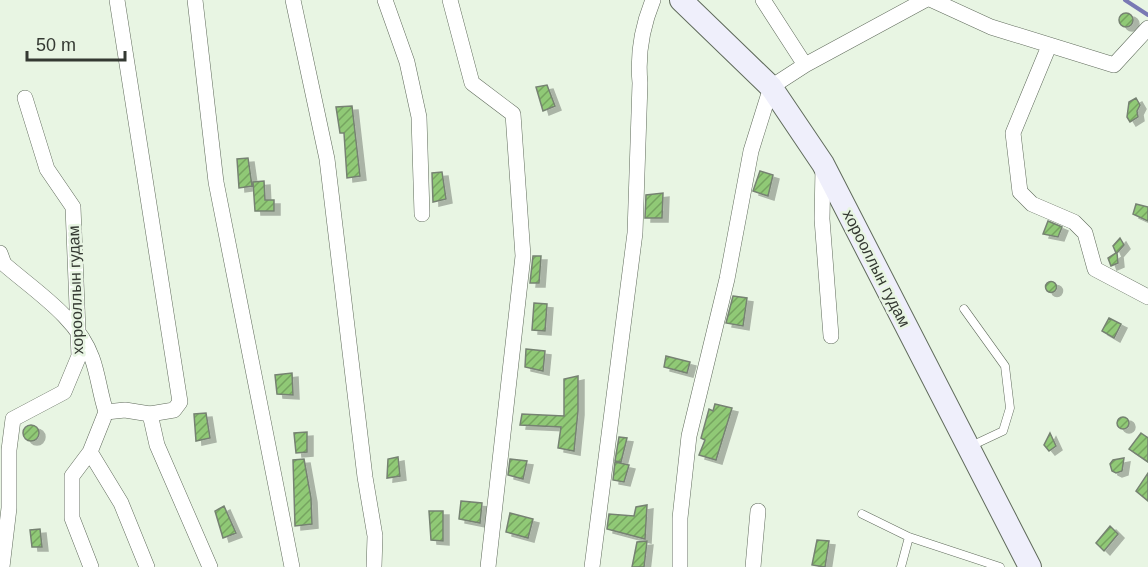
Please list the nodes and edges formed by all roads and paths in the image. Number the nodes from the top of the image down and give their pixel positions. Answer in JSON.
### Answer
{"nodes":[{"id":1,"x":117,"y":0,"type":"edge"},
{"id":2,"x":195,"y":0,"type":"edge"},
{"id":3,"x":293,"y":0,"type":"edge"},
{"id":4,"x":385,"y":0,"type":"edge"},
{"id":5,"x":450,"y":0,"type":"edge"},
{"id":6,"x":653,"y":0,"type":"edge"},
{"id":7,"x":681,"y":0,"type":"edge"},
{"id":8,"x":763,"y":0,"type":"edge"},
{"id":9,"x":925,"y":0,"type":"edge"},
{"id":10,"x":932,"y":0,"type":"edge"},
{"id":11,"x":1148,"y":28,"type":"edge"},
{"id":12,"x":1049,"y":46,"type":"junction"},
{"id":13,"x":805,"y":65,"type":"junction"},
{"id":14,"x":771,"y":87,"type":"junction"},
{"id":15,"x":25,"y":98,"type":"dead end"},
{"id":16,"x":823,"y":164,"type":"junction"},
{"id":17,"x":422,"y":214,"type":"dead end"},
{"id":18,"x":1,"y":260,"type":"edge"},
{"id":19,"x":1148,"y":297,"type":"edge"},
{"id":20,"x":963,"y":309,"type":"dead end"},
{"id":21,"x":76,"y":328,"type":"junction"},
{"id":22,"x":831,"y":336,"type":"dead end"},
{"id":23,"x":106,"y":412,"type":"junction"},
{"id":24,"x":150,"y":414,"type":"junction"},
{"id":25,"x":970,"y":447,"type":"junction"},
{"id":26,"x":90,"y":452,"type":"junction"},
{"id":27,"x":758,"y":511,"type":"dead end"},
{"id":28,"x":862,"y":514,"type":"dead end"},
{"id":29,"x":909,"y":537,"type":"junction"},
{"id":30,"x":2,"y":567,"type":"edge"},
{"id":31,"x":91,"y":567,"type":"edge"},
{"id":32,"x":147,"y":567,"type":"edge"},
{"id":33,"x":210,"y":567,"type":"edge"},
{"id":34,"x":292,"y":567,"type":"edge"},
{"id":35,"x":374,"y":567,"type":"edge"},
{"id":36,"x":488,"y":567,"type":"edge"},
{"id":37,"x":592,"y":567,"type":"edge"},
{"id":38,"x":680,"y":567,"type":"edge"},
{"id":39,"x":753,"y":567,"type":"edge"},
{"id":40,"x":901,"y":567,"type":"edge"},
{"id":41,"x":1000,"y":567,"type":"edge"},
{"id":42,"x":1030,"y":567,"type":"edge"}],
"edges":[{"from":1,"to":24,"type":"street"},
{"from":2,"to":34,"type":"street"},
{"from":3,"to":35,"type":"street"},
{"from":4,"to":17,"type":"street"},
{"from":5,"to":36,"type":"street"},
{"from":6,"to":37,"type":"street"},
{"from":7,"to":14,"type":"main road","name":"хорооллын гудам"},
{"from":8,"to":13,"type":"street"},
{"from":9,"to":13,"type":"street"},
{"from":10,"to":12,"type":"street"},
{"from":11,"to":12,"type":"street"},
{"from":12,"to":19,"type":"street"},
{"from":13,"to":14,"type":"street"},
{"from":14,"to":16,"type":"main road","name":"хорооллын гудам"},
{"from":14,"to":38,"type":"street"},
{"from":15,"to":21,"type":"street","name":"хорооллын гудам"},
{"from":16,"to":22,"type":"street"},
{"from":16,"to":25,"type":"main road","name":"хорооллын гудам"},
{"from":18,"to":21,"type":"street"},
{"from":20,"to":25,"type":"lane"},
{"from":21,"to":23,"type":"street"},
{"from":21,"to":30,"type":"street","name":"хорооллын гудам"},
{"from":23,"to":24,"type":"street"},
{"from":23,"to":26,"type":"street"},
{"from":24,"to":33,"type":"street"},
{"from":25,"to":42,"type":"main road","name":"хорооллын гудам"},
{"from":26,"to":31,"type":"street"},
{"from":26,"to":32,"type":"street"},
{"from":27,"to":39,"type":"street"},
{"from":28,"to":29,"type":"lane"},
{"from":29,"to":40,"type":"lane"},
{"from":29,"to":41,"type":"lane"}]}
